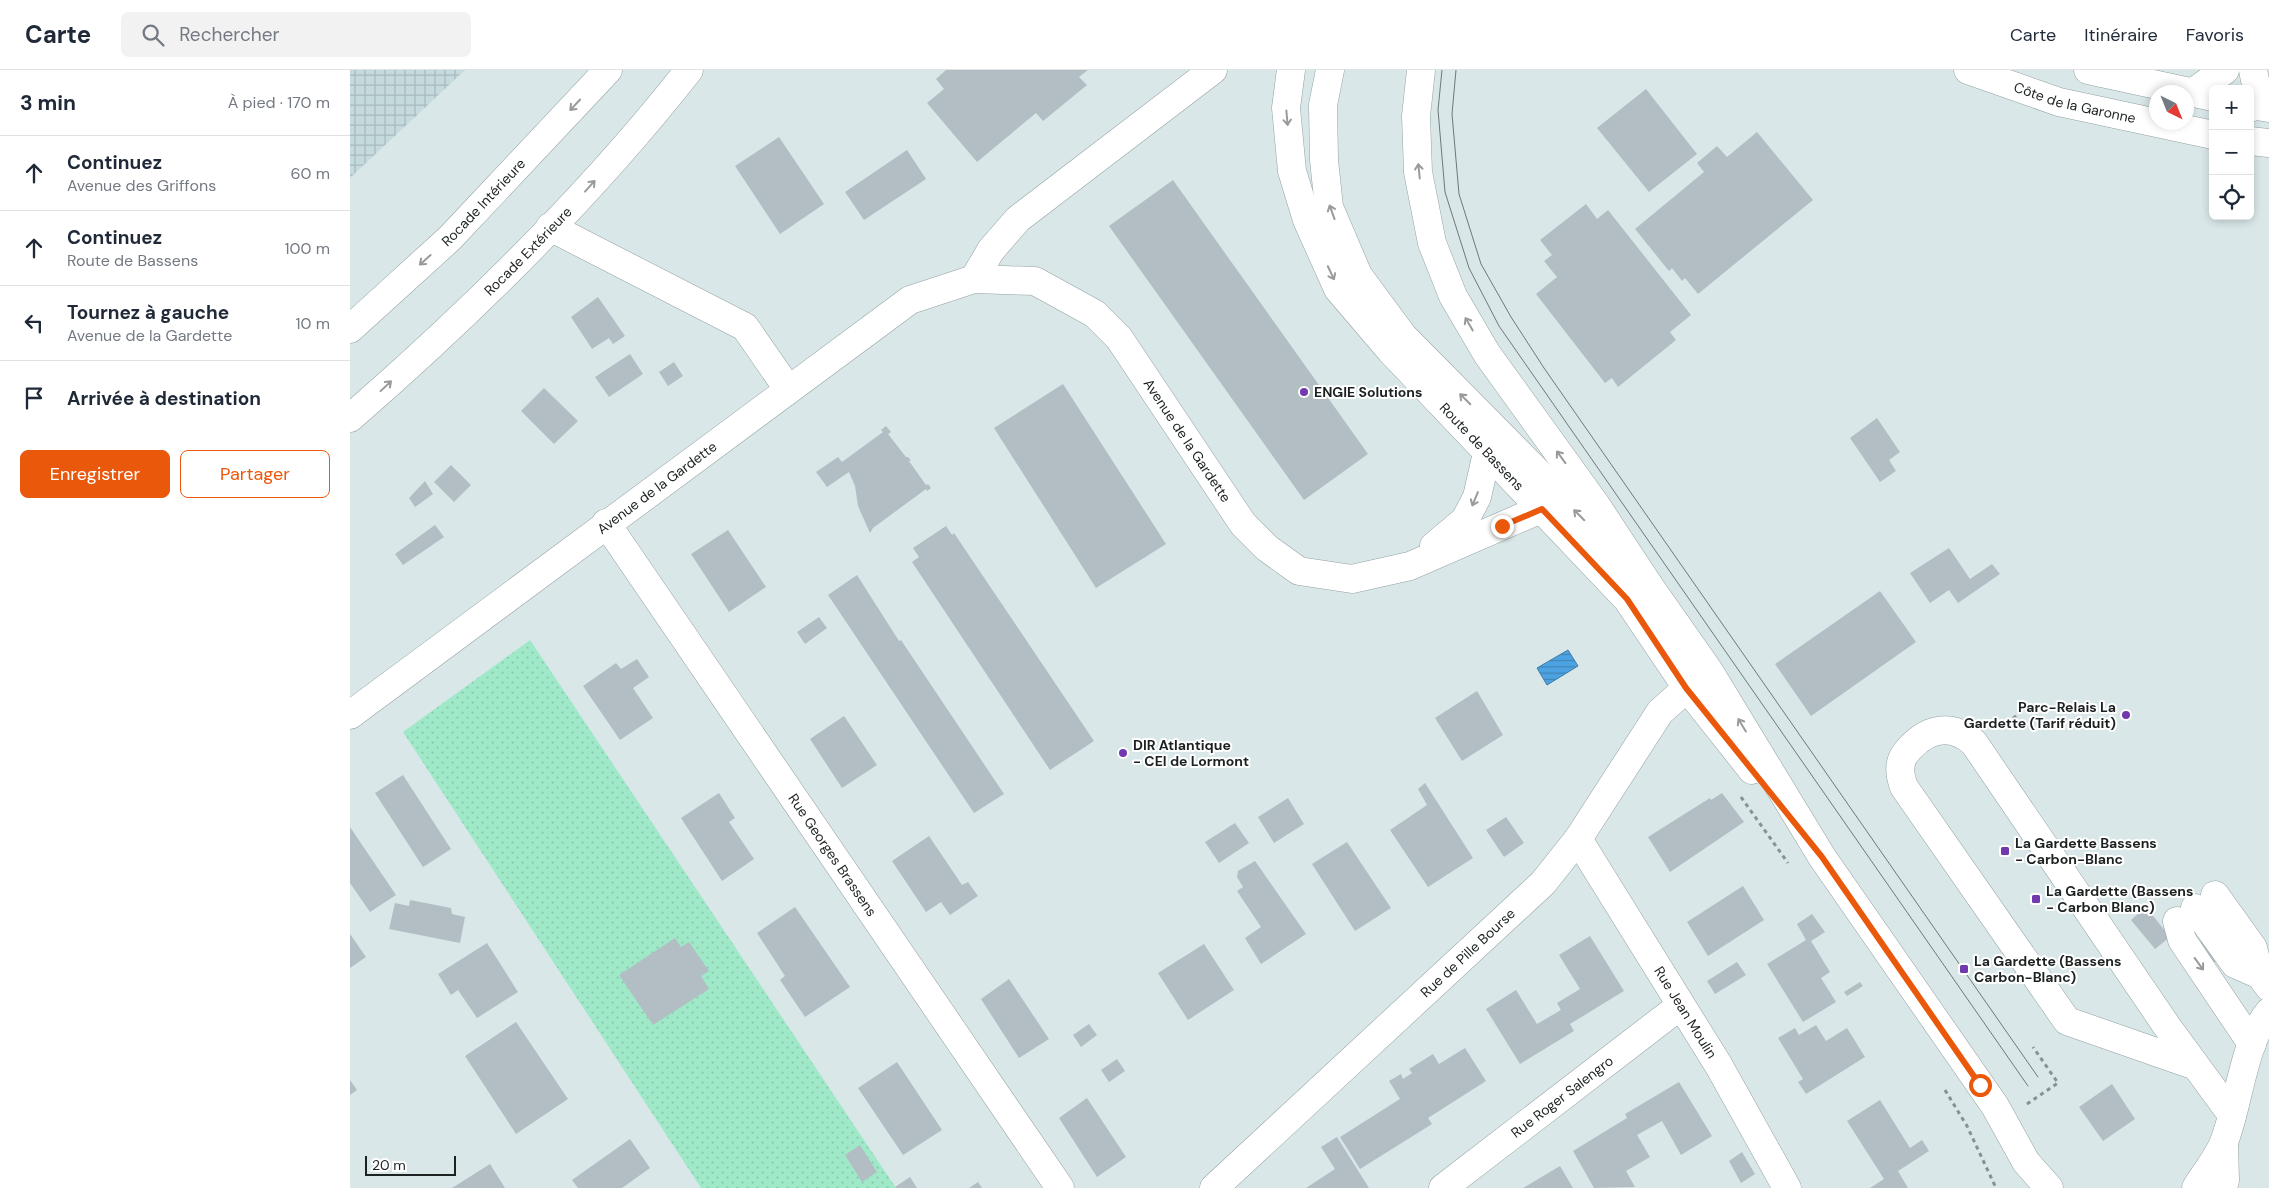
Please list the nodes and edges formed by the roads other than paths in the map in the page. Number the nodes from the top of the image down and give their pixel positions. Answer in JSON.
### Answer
{"nodes":[{"id":1,"x":608,"y":70,"type":"edge"},
{"id":2,"x":689,"y":70,"type":"edge"},
{"id":3,"x":1213,"y":70,"type":"edge"},
{"id":4,"x":1291,"y":70,"type":"edge"},
{"id":5,"x":1330,"y":70,"type":"edge"},
{"id":6,"x":1421,"y":70,"type":"edge"},
{"id":7,"x":1968,"y":70,"type":"edge"},
{"id":8,"x":2088,"y":70,"type":"edge"},
{"id":9,"x":2225,"y":70,"type":"edge"},
{"id":10,"x":2254,"y":70,"type":"edge"},
{"id":11,"x":2202,"y":95,"type":"edge"},
{"id":12,"x":2256,"y":107,"type":"edge"},
{"id":13,"x":2209,"y":134,"type":"edge"},
{"id":14,"x":2254,"y":141,"type":"edge"},
{"id":15,"x":2269,"y":143,"type":"edge"},
{"id":16,"x":550,"y":227,"type":"junction"},
{"id":17,"x":974,"y":279,"type":"junction"},
{"id":18,"x":350,"y":328,"type":"edge"},
{"id":19,"x":788,"y":389,"type":"junction"},
{"id":20,"x":350,"y":418,"type":"edge"},
{"id":21,"x":1488,"y":452,"type":"junction"},
{"id":22,"x":1542,"y":509,"type":"junction"},
{"id":23,"x":606,"y":523,"type":"junction"},
{"id":24,"x":1410,"y":566,"type":"junction"},
{"id":25,"x":1648,"y":584,"type":"junction"},
{"id":26,"x":1686,"y":688,"type":"junction"},
{"id":27,"x":350,"y":714,"type":"edge"},
{"id":28,"x":1578,"y":839,"type":"junction"},
{"id":29,"x":1822,"y":857,"type":"junction"},
{"id":30,"x":2265,"y":981,"type":"edge"},
{"id":31,"x":1680,"y":1006,"type":"junction"},
{"id":32,"x":2264,"y":1025,"type":"edge"},
{"id":33,"x":2196,"y":1066,"type":"junction"},
{"id":34,"x":2232,"y":1115,"type":"junction"},
{"id":35,"x":2224,"y":1144,"type":"junction"},
{"id":36,"x":2026,"y":1162,"type":"junction"},
{"id":37,"x":1060,"y":1188,"type":"edge"},
{"id":38,"x":1214,"y":1188,"type":"edge"},
{"id":39,"x":1443,"y":1188,"type":"edge"},
{"id":40,"x":1787,"y":1188,"type":"edge"},
{"id":41,"x":2032,"y":1188,"type":"edge"},
{"id":42,"x":2049,"y":1188,"type":"edge"},
{"id":43,"x":2196,"y":1188,"type":"edge"},
{"id":44,"x":2223,"y":1188,"type":"edge"}],
"edges":[{"from":1,"to":18,"type":"main road","name":"Rocade Intérieure","one_way":true},
{"from":16,"to":2,"type":"main road","name":"Rocade Extérieure","one_way":true},
{"from":3,"to":17,"type":"main road"},
{"from":4,"to":21,"type":"main road","name":"Route de Bassens","one_way":true},
{"from":25,"to":5,"type":"main road","one_way":true},
{"from":25,"to":6,"type":"main road","one_way":true},
{"from":7,"to":13,"type":"main road","name":"Côte de la Garonne"},
{"from":8,"to":11,"type":"main road"},
{"from":9,"to":11,"type":"main road"},
{"from":10,"to":12,"type":"main road"},
{"from":14,"to":15,"type":"main road"},
{"from":16,"to":19,"type":"main road"},
{"from":20,"to":16,"type":"main road","name":"Rocade Extérieure","one_way":true},
{"from":17,"to":19,"type":"main road","name":"Avenue de la Gardette"},
{"from":17,"to":24,"type":"main road","name":"Avenue de la Gardette"},
{"from":19,"to":23,"type":"main road","name":"Avenue de la Gardette"},
{"from":21,"to":22,"type":"main road","name":"Route de Bassens"},
{"from":21,"to":24,"type":"main road","name":"Avenue de la Gardette","one_way":true},
{"from":22,"to":24,"type":"main road","name":"Avenue de la Gardette"},
{"from":22,"to":26,"type":"main road","name":"Route de Bassens"},
{"from":23,"to":27,"type":"main road","name":"Avenue de la Gardette"},
{"from":23,"to":37,"type":"main road","name":"Rue Georges Brassens"},
{"from":29,"to":25,"type":"main road","one_way":true},
{"from":26,"to":28,"type":"main road","name":"Rue de Pille Bourse"},
{"from":26,"to":29,"type":"main road","name":"Route de Bassens"},
{"from":28,"to":31,"type":"main road","name":"Rue Jean Moulin"},
{"from":28,"to":38,"type":"main road","name":"Rue de Pille Bourse"},
{"from":29,"to":36,"type":"main road"},
{"from":30,"to":32,"type":"main road","one_way":true},
{"from":31,"to":39,"type":"main road","name":"Rue Roger Salengro"},
{"from":31,"to":40,"type":"main road","name":"Rue Jean Moulin"},
{"from":32,"to":34,"type":"main road"},
{"from":33,"to":33,"type":"main road"},
{"from":33,"to":34,"type":"main road"},
{"from":34,"to":35,"type":"main road"},
{"from":35,"to":43,"type":"main road"},
{"from":35,"to":44,"type":"main road"},
{"from":36,"to":41,"type":"main road"},
{"from":36,"to":42,"type":"main road"}]}
